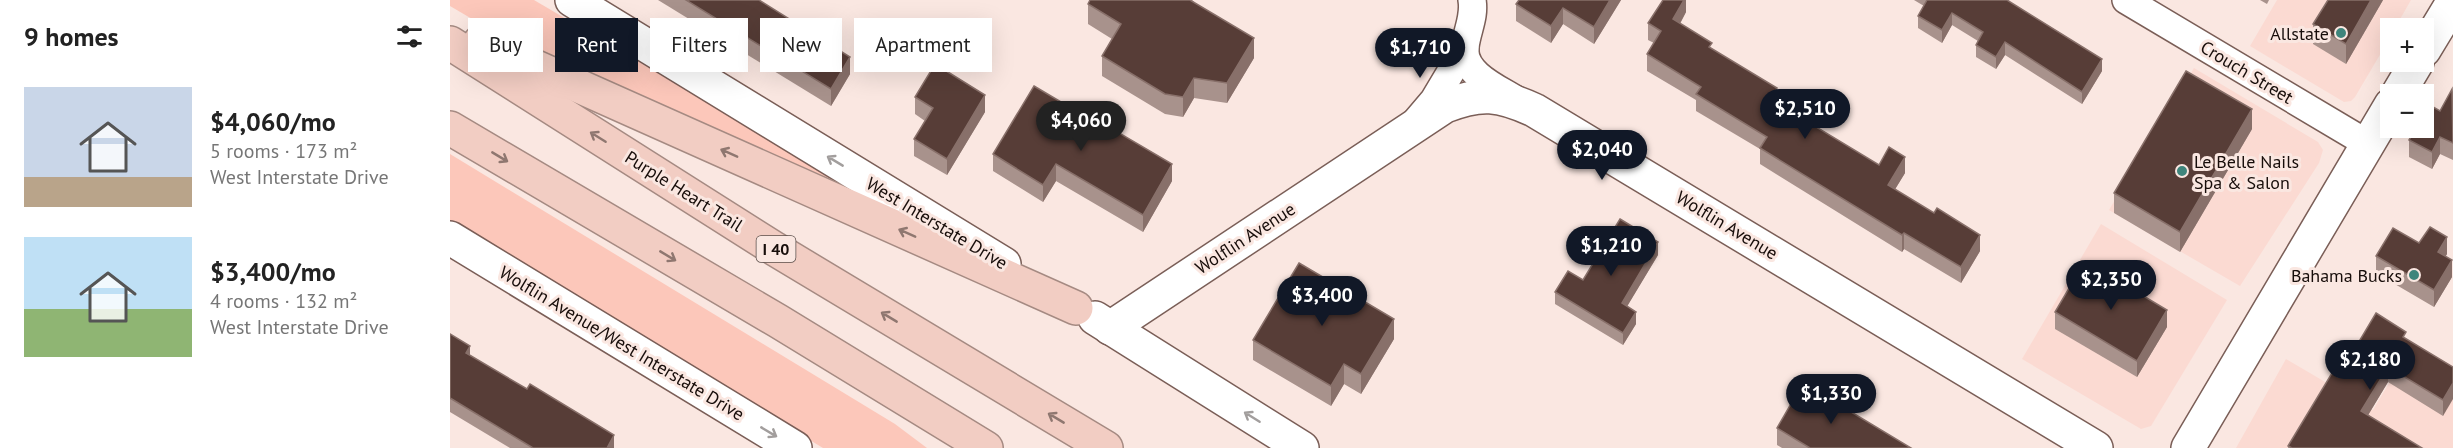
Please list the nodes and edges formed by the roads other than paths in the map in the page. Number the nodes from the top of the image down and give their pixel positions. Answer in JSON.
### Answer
{"nodes":[{"id":1,"x":572,"y":0,"type":"edge"},
{"id":2,"x":1472,"y":0,"type":"edge"},
{"id":3,"x":2126,"y":0,"type":"edge"},
{"id":4,"x":2452,"y":5,"type":"edge"},
{"id":5,"x":450,"y":28,"type":"edge"},
{"id":6,"x":2434,"y":34,"type":"edge"},
{"id":7,"x":450,"y":43,"type":"edge"},
{"id":8,"x":1464,"y":48,"type":"junction"},
{"id":9,"x":1534,"y":110,"type":"junction"},
{"id":10,"x":2380,"y":124,"type":"edge"},
{"id":11,"x":450,"y":128,"type":"edge"},
{"id":12,"x":1405,"y":132,"type":"junction"},
{"id":13,"x":2368,"y":144,"type":"junction"},
{"id":14,"x":450,"y":238,"type":"edge"},
{"id":15,"x":1076,"y":308,"type":"junction"},
{"id":16,"x":778,"y":321,"type":"junction"},
{"id":17,"x":1110,"y":327,"type":"junction"},
{"id":18,"x":795,"y":448,"type":"edge"},
{"id":19,"x":946,"y":448,"type":"edge"},
{"id":20,"x":986,"y":448,"type":"edge"},
{"id":21,"x":1106,"y":448,"type":"edge"},
{"id":22,"x":1302,"y":448,"type":"edge"},
{"id":23,"x":2096,"y":448,"type":"edge"},
{"id":24,"x":2188,"y":448,"type":"edge"}],
"edges":[{"from":15,"to":1,"type":"main road","name":"West Interstate Drive","one_way":true},
{"from":2,"to":8,"type":"street"},
{"from":3,"to":13,"type":"street","name":"Crouch Street"},
{"from":4,"to":6,"type":"main road"},
{"from":15,"to":5,"type":"highway","one_way":true},
{"from":21,"to":7,"type":"highway","name":"Purple Heart Trail","number":"I 40","one_way":true},
{"from":8,"to":9,"type":"street"},
{"from":8,"to":12,"type":"street"},
{"from":9,"to":12,"type":"main road","name":"Wolflin Avenue"},
{"from":9,"to":23,"type":"main road","name":"Wolflin Avenue"},
{"from":10,"to":13,"type":"main road"},
{"from":11,"to":16,"type":"highway","one_way":true},
{"from":12,"to":17,"type":"main road","name":"Wolflin Avenue"},
{"from":13,"to":24,"type":"main road"},
{"from":14,"to":18,"type":"main road","name":"Wolflin Avenue/West Interstate Drive","one_way":true},
{"from":15,"to":17,"type":"main road","name":"West Interstate Drive"},
{"from":16,"to":19,"type":"highway"},
{"from":16,"to":20,"type":"highway"},
{"from":22,"to":17,"type":"main road","name":"West Interstate Drive","one_way":true}]}
